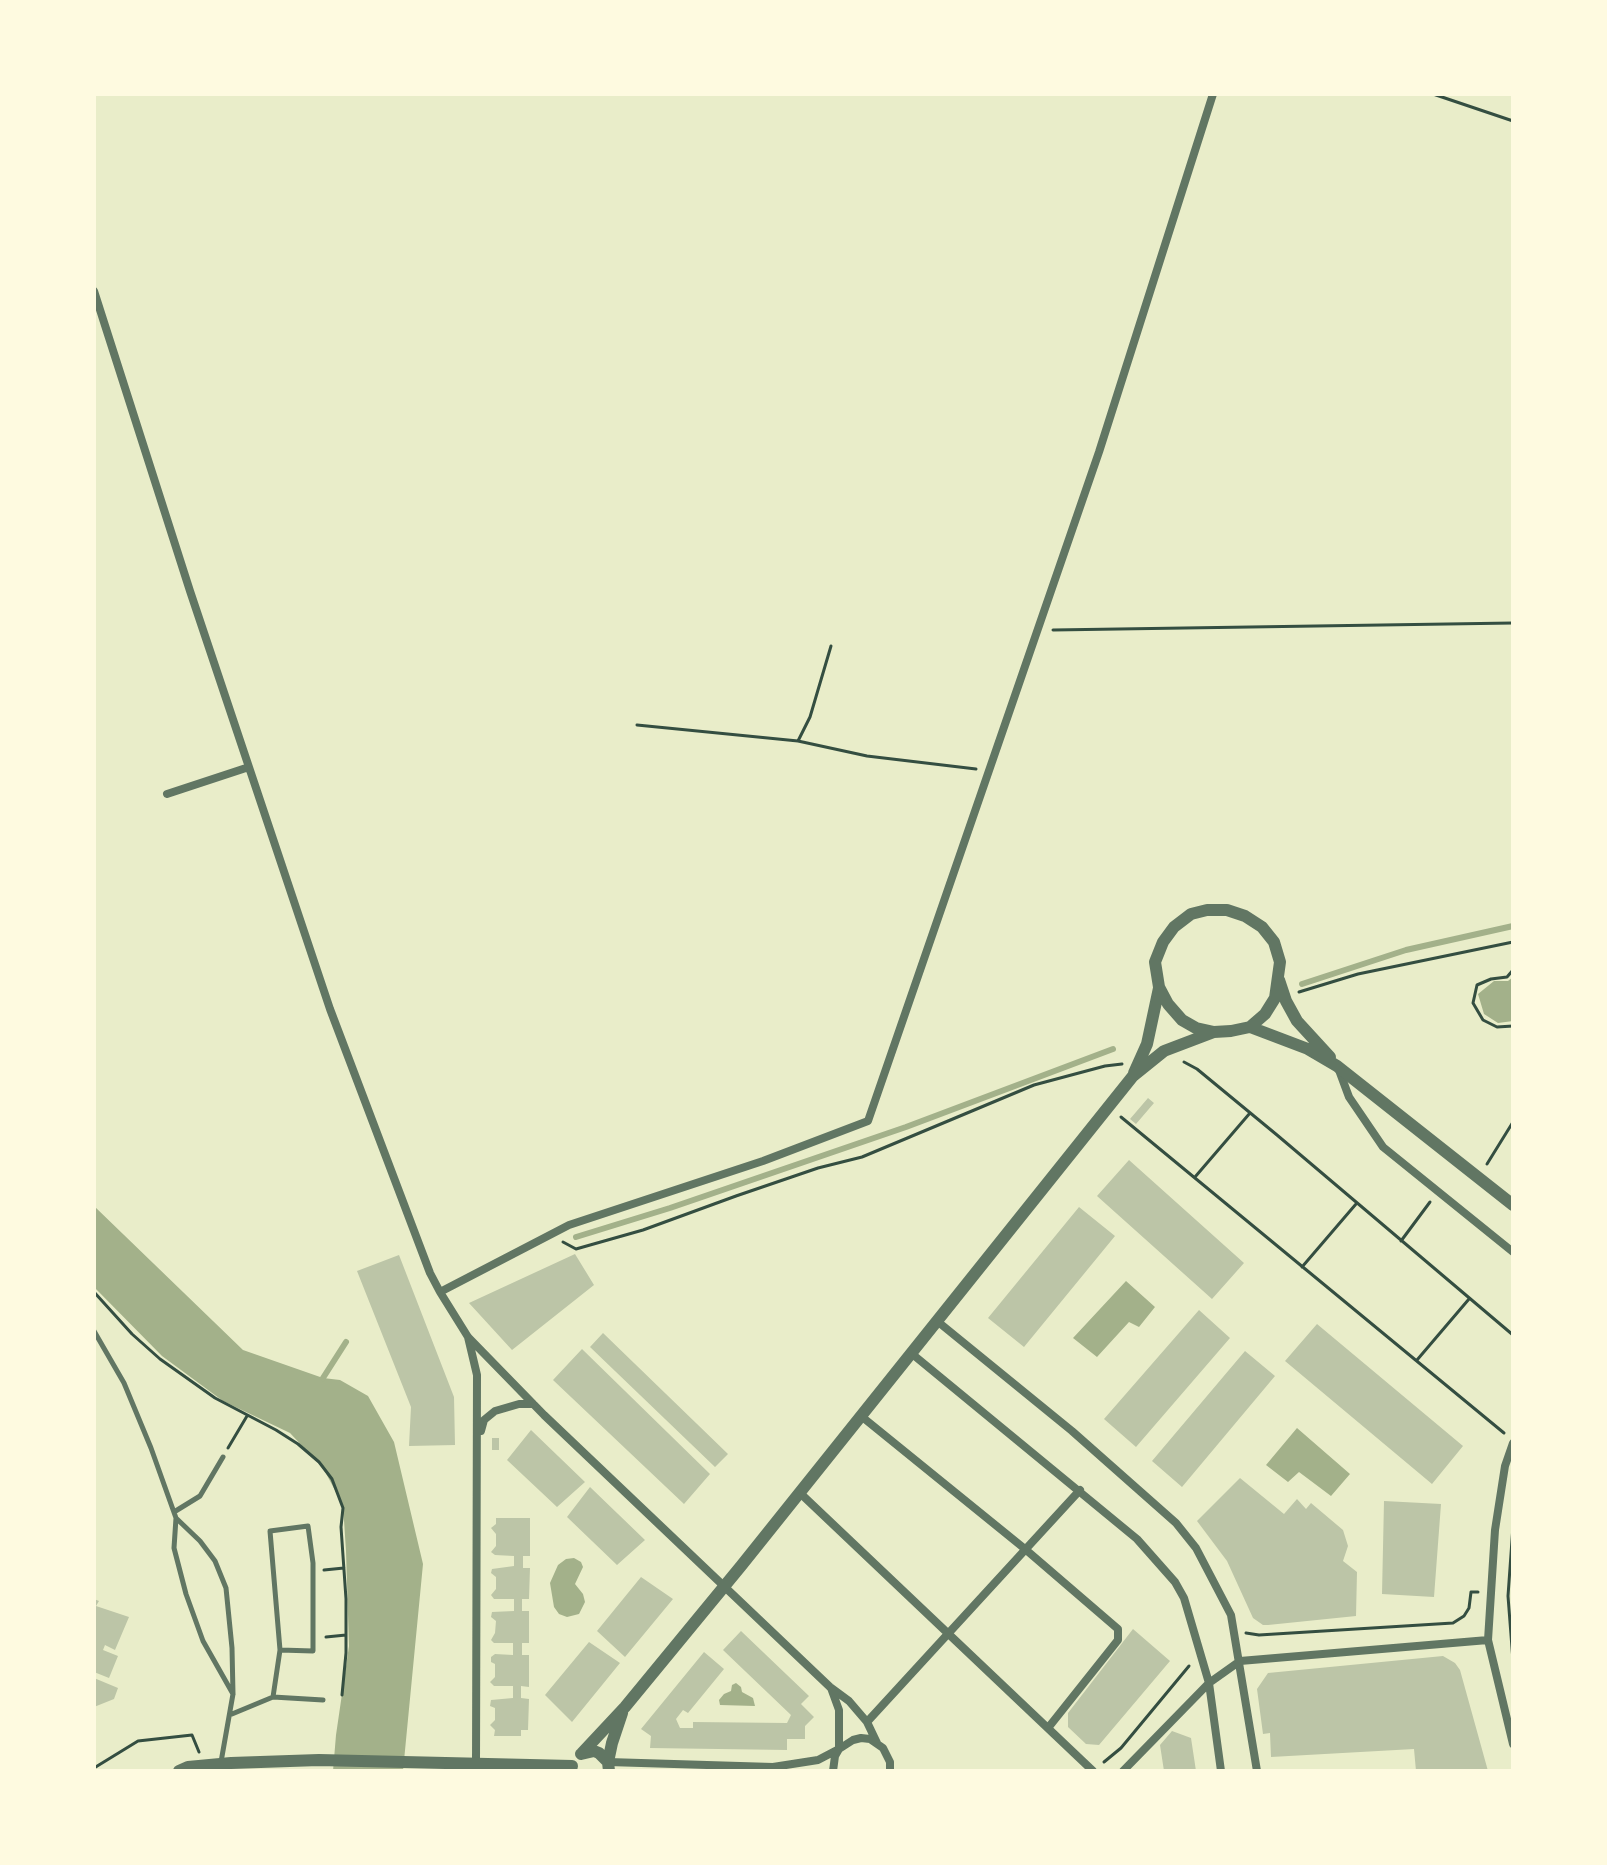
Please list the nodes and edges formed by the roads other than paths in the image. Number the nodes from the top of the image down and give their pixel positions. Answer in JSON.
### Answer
{"nodes":[{"id":1,"x":1213,"y":94,"type":"edge"},
{"id":2,"x":94,"y":291,"type":"edge"},
{"id":3,"x":249,"y":767,"type":"junction"},
{"id":4,"x":167,"y":794,"type":"dead end"},
{"id":5,"x":1279,"y":979,"type":"junction"},
{"id":6,"x":1159,"y":987,"type":"junction"},
{"id":7,"x":1250,"y":1027,"type":"junction"},
{"id":8,"x":1214,"y":1032,"type":"junction"},
{"id":9,"x":1337,"y":1066,"type":"junction"},
{"id":10,"x":1135,"y":1070,"type":"junction"},
{"id":11,"x":1513,"y":1205,"type":"edge"},
{"id":12,"x":1513,"y":1252,"type":"edge"},
{"id":13,"x":440,"y":1292,"type":"junction"},
{"id":14,"x":937,"y":1321,"type":"junction"},
{"id":15,"x":94,"y":1331,"type":"edge"},
{"id":16,"x":468,"y":1337,"type":"junction"},
{"id":17,"x":911,"y":1353,"type":"junction"},
{"id":18,"x":533,"y":1404,"type":"junction"},
{"id":19,"x":861,"y":1416,"type":"junction"},
{"id":20,"x":478,"y":1439,"type":"junction"},
{"id":21,"x":1513,"y":1442,"type":"edge"},
{"id":22,"x":223,"y":1457,"type":"road end"},
{"id":23,"x":1080,"y":1490,"type":"junction"},
{"id":24,"x":800,"y":1493,"type":"junction"},
{"id":25,"x":175,"y":1515,"type":"junction"},
{"id":26,"x":1025,"y":1549,"type":"junction"},
{"id":27,"x":725,"y":1585,"type":"junction"},
{"id":28,"x":949,"y":1634,"type":"junction"},
{"id":29,"x":1488,"y":1640,"type":"junction"},
{"id":30,"x":280,"y":1650,"type":"junction"},
{"id":31,"x":1240,"y":1661,"type":"junction"},
{"id":32,"x":1209,"y":1683,"type":"junction"},
{"id":33,"x":830,"y":1687,"type":"junction"},
{"id":34,"x":233,"y":1694,"type":"junction"},
{"id":35,"x":273,"y":1697,"type":"junction"},
{"id":36,"x":323,"y":1700,"type":"dead end"},
{"id":37,"x":625,"y":1707,"type":"junction"},
{"id":38,"x":231,"y":1714,"type":"junction"},
{"id":39,"x":867,"y":1722,"type":"junction"},
{"id":40,"x":1048,"y":1728,"type":"junction"},
{"id":41,"x":877,"y":1743,"type":"junction"},
{"id":42,"x":1513,"y":1744,"type":"edge"},
{"id":43,"x":839,"y":1749,"type":"junction"},
{"id":44,"x":582,"y":1753,"type":"junction"},
{"id":45,"x":221,"y":1764,"type":"junction"},
{"id":46,"x":476,"y":1764,"type":"junction"},
{"id":47,"x":609,"y":1767,"type":"edge"},
{"id":48,"x":572,"y":1768,"type":"edge"},
{"id":49,"x":1124,"y":1770,"type":"edge"},
{"id":50,"x":179,"y":1771,"type":"edge"},
{"id":51,"x":833,"y":1771,"type":"edge"},
{"id":52,"x":891,"y":1771,"type":"edge"},
{"id":53,"x":1093,"y":1771,"type":"edge"},
{"id":54,"x":1221,"y":1771,"type":"edge"},
{"id":55,"x":1257,"y":1771,"type":"edge"}],
"edges":[{"from":1,"to":13,"type":"street"},
{"from":2,"to":3,"type":"street"},
{"from":3,"to":4,"type":"street"},
{"from":3,"to":13,"type":"street"},
{"from":5,"to":6,"type":"street"},
{"from":5,"to":7,"type":"street"},
{"from":5,"to":9,"type":"street"},
{"from":6,"to":8,"type":"street"},
{"from":6,"to":10,"type":"street"},
{"from":7,"to":8,"type":"street"},
{"from":7,"to":9,"type":"street"},
{"from":8,"to":10,"type":"street"},
{"from":9,"to":11,"type":"street"},
{"from":9,"to":12,"type":"street"},
{"from":10,"to":14,"type":"street"},
{"from":13,"to":16,"type":"street"},
{"from":14,"to":17,"type":"street"},
{"from":14,"to":31,"type":"street"},
{"from":15,"to":25,"type":"lane"},
{"from":16,"to":18,"type":"street"},
{"from":16,"to":20,"type":"street"},
{"from":17,"to":19,"type":"street"},
{"from":17,"to":23,"type":"street"},
{"from":18,"to":20,"type":"street"},
{"from":18,"to":27,"type":"street"},
{"from":19,"to":24,"type":"street"},
{"from":19,"to":26,"type":"street"},
{"from":20,"to":46,"type":"street"},
{"from":21,"to":29,"type":"street"},
{"from":22,"to":25,"type":"lane"},
{"from":23,"to":26,"type":"street"},
{"from":23,"to":32,"type":"street"},
{"from":24,"to":27,"type":"street"},
{"from":24,"to":28,"type":"street"},
{"from":25,"to":34,"type":"lane"},
{"from":25,"to":34,"type":"lane"},
{"from":26,"to":28,"type":"street"},
{"from":26,"to":40,"type":"street"},
{"from":27,"to":33,"type":"street"},
{"from":27,"to":37,"type":"street"},
{"from":28,"to":39,"type":"street"},
{"from":28,"to":40,"type":"street"},
{"from":29,"to":31,"type":"street"},
{"from":29,"to":42,"type":"street"},
{"from":30,"to":30,"type":"lane"},
{"from":30,"to":35,"type":"lane"},
{"from":31,"to":32,"type":"street"},
{"from":31,"to":55,"type":"street"},
{"from":32,"to":49,"type":"street"},
{"from":32,"to":54,"type":"street"},
{"from":33,"to":39,"type":"street"},
{"from":33,"to":43,"type":"street"},
{"from":34,"to":38,"type":"lane"},
{"from":35,"to":36,"type":"lane"},
{"from":35,"to":38,"type":"lane"},
{"from":37,"to":44,"type":"street"},
{"from":37,"to":47,"type":"street"},
{"from":38,"to":45,"type":"lane"},
{"from":39,"to":41,"type":"street"},
{"from":40,"to":53,"type":"street"},
{"from":41,"to":43,"type":"street"},
{"from":41,"to":52,"type":"street"},
{"from":43,"to":47,"type":"street"},
{"from":43,"to":51,"type":"street"},
{"from":44,"to":47,"type":"street"},
{"from":44,"to":48,"type":"street"},
{"from":45,"to":46,"type":"street"},
{"from":45,"to":50,"type":"street"},
{"from":46,"to":48,"type":"street"}]}
